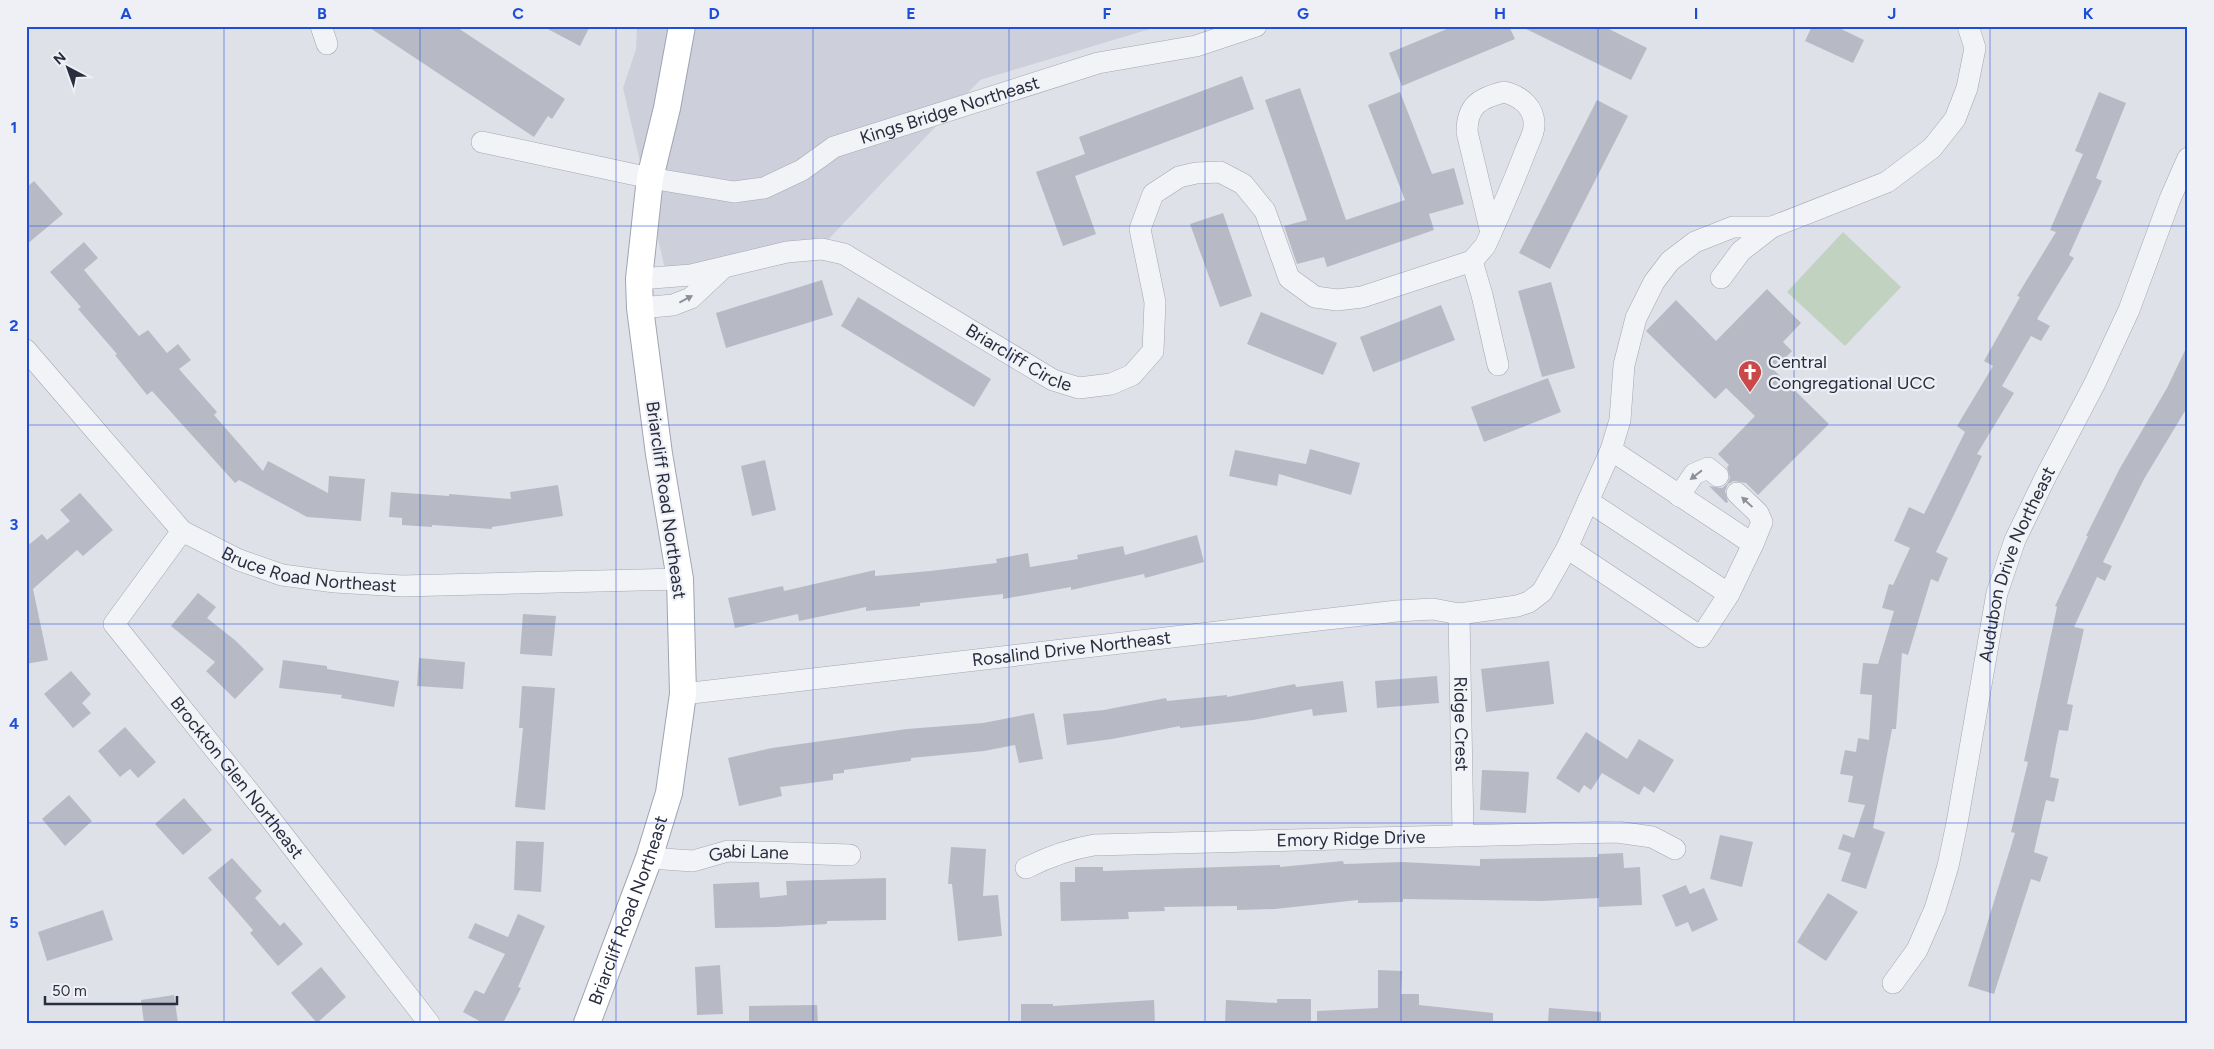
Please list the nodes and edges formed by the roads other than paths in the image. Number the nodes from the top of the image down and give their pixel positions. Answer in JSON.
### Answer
{"nodes":[{"id":1,"x":682,"y":26,"type":"edge"},
{"id":2,"x":1256,"y":26,"type":"edge"},
{"id":3,"x":1968,"y":26,"type":"edge"},
{"id":4,"x":482,"y":142,"type":"dead end"},
{"id":5,"x":2188,"y":158,"type":"edge"},
{"id":6,"x":650,"y":178,"type":"junction"},
{"id":7,"x":1772,"y":227,"type":"junction"},
{"id":8,"x":1491,"y":233,"type":"junction"},
{"id":9,"x":1472,"y":261,"type":"junction"},
{"id":10,"x":722,"y":268,"type":"junction"},
{"id":11,"x":1721,"y":278,"type":"dead end"},
{"id":12,"x":639,"y":279,"type":"junction"},
{"id":13,"x":640,"y":308,"type":"junction"},
{"id":14,"x":26,"y":350,"type":"edge"},
{"id":15,"x":1498,"y":366,"type":"dead end"},
{"id":16,"x":1611,"y":450,"type":"junction"},
{"id":17,"x":1718,"y":476,"type":"dead end"},
{"id":18,"x":1737,"y":493,"type":"dead end"},
{"id":19,"x":1679,"y":496,"type":"junction"},
{"id":20,"x":1588,"y":501,"type":"junction"},
{"id":21,"x":182,"y":531,"type":"junction"},
{"id":22,"x":1753,"y":544,"type":"junction"},
{"id":23,"x":1566,"y":548,"type":"junction"},
{"id":24,"x":680,"y":580,"type":"junction"},
{"id":25,"x":1729,"y":594,"type":"junction"},
{"id":26,"x":1459,"y":614,"type":"junction"},
{"id":27,"x":683,"y":694,"type":"junction"},
{"id":28,"x":1462,"y":834,"type":"junction"},
{"id":29,"x":1675,"y":849,"type":"dead end"},
{"id":30,"x":850,"y":855,"type":"dead end"},
{"id":31,"x":649,"y":858,"type":"junction"},
{"id":32,"x":1026,"y":868,"type":"dead end"},
{"id":33,"x":1893,"y":983,"type":"dead end"},
{"id":34,"x":429,"y":1023,"type":"edge"},
{"id":35,"x":587,"y":1023,"type":"edge"}],
"edges":[{"from":1,"to":6,"type":"main road","name":"Briarcliff Road Northeast"},
{"from":2,"to":6,"type":"street","name":"Kings Bridge Northeast"},
{"from":3,"to":7,"type":"street"},
{"from":4,"to":6,"type":"street","name":"Kings Bridge Northeast"},
{"from":5,"to":33,"type":"street","name":"Audubon Drive Northeast"},
{"from":6,"to":12,"type":"main road","name":"Briarcliff Road Northeast"},
{"from":7,"to":11,"type":"street"},
{"from":7,"to":16,"type":"street","name":"Rosalind Drive Northeast"},
{"from":8,"to":8,"type":"street"},
{"from":8,"to":9,"type":"street"},
{"from":9,"to":10,"type":"street","name":"Briarcliff Circle"},
{"from":9,"to":15,"type":"street"},
{"from":10,"to":12,"type":"street","name":"Briarcliff Circle"},
{"from":13,"to":10,"type":"street","name":"Briarcliff Circle","one_way":true},
{"from":12,"to":13,"type":"main road","name":"Briarcliff Road Northeast"},
{"from":13,"to":24,"type":"main road","name":"Briarcliff Road Northeast"},
{"from":14,"to":21,"type":"street","name":"Bruce Road Northeast"},
{"from":16,"to":19,"type":"street"},
{"from":16,"to":20,"type":"street","name":"Rosalind Drive Northeast"},
{"from":17,"to":19,"type":"street","one_way":true},
{"from":22,"to":18,"type":"street","one_way":true},
{"from":19,"to":22,"type":"street"},
{"from":20,"to":23,"type":"street","name":"Rosalind Drive Northeast"},
{"from":20,"to":25,"type":"street"},
{"from":21,"to":24,"type":"street","name":"Bruce Road Northeast"},
{"from":21,"to":34,"type":"street","name":"Brockton Glen Northeast"},
{"from":22,"to":25,"type":"street"},
{"from":23,"to":25,"type":"street"},
{"from":23,"to":26,"type":"street","name":"Rosalind Drive Northeast"},
{"from":24,"to":27,"type":"main road","name":"Briarcliff Road Northeast"},
{"from":26,"to":27,"type":"street","name":"Rosalind Drive Northeast"},
{"from":26,"to":28,"type":"street","name":"Ridge Crest"},
{"from":27,"to":31,"type":"main road","name":"Briarcliff Road Northeast"},
{"from":28,"to":29,"type":"street","name":"Emory Ridge Drive"},
{"from":28,"to":32,"type":"street","name":"Emory Ridge Drive"},
{"from":30,"to":31,"type":"street","name":"Gabi Lane"},
{"from":31,"to":35,"type":"main road","name":"Briarcliff Road Northeast"}]}
